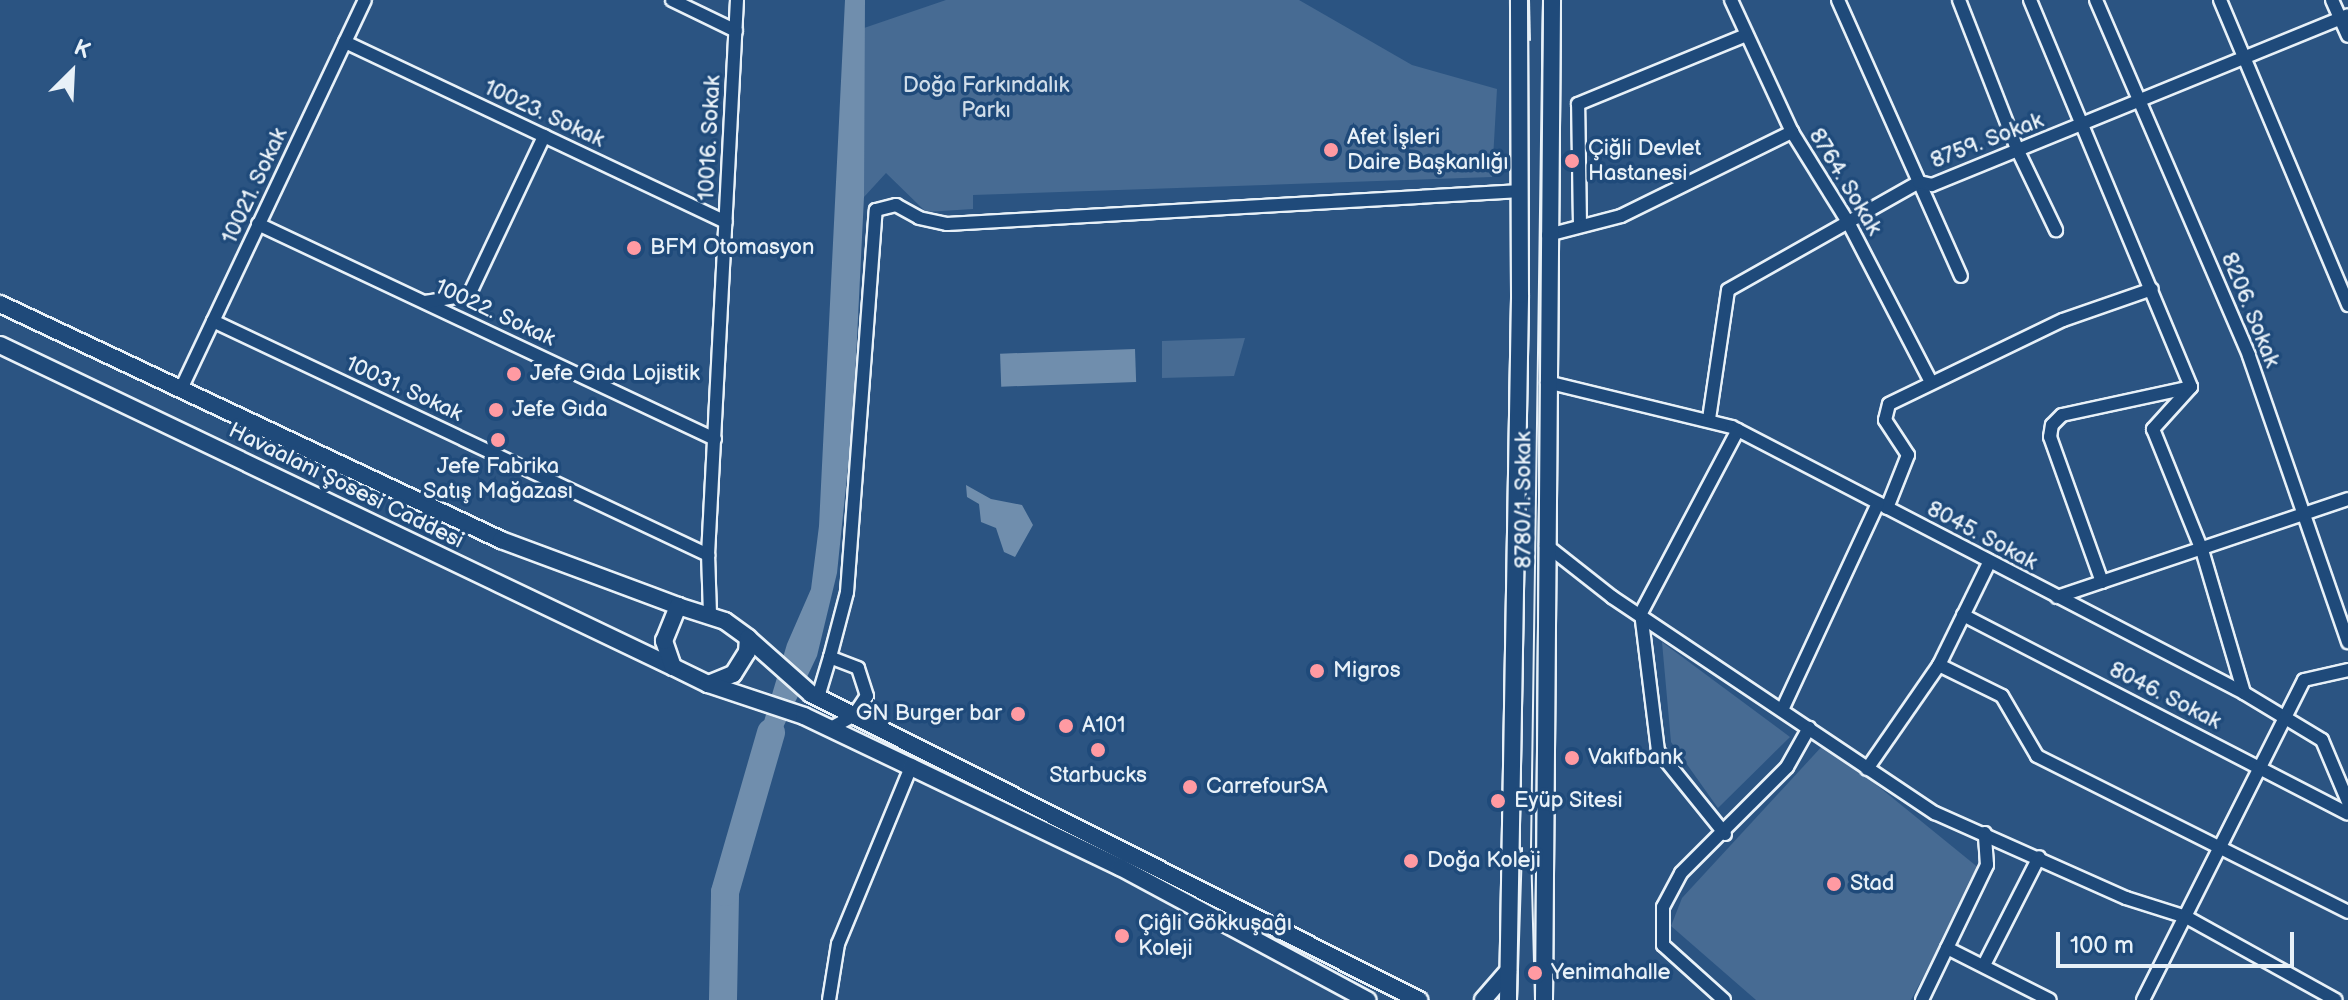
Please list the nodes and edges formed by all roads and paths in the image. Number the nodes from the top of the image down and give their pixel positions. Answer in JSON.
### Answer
{"nodes":[{"id":1,"x":365,"y":0,"type":"edge"},
{"id":2,"x":672,"y":0,"type":"edge"},
{"id":3,"x":737,"y":0,"type":"edge"},
{"id":4,"x":1519,"y":0,"type":"edge"},
{"id":5,"x":1552,"y":0,"type":"edge"},
{"id":6,"x":1731,"y":0,"type":"edge"},
{"id":7,"x":1838,"y":0,"type":"edge"},
{"id":8,"x":1959,"y":0,"type":"edge"},
{"id":9,"x":2030,"y":0,"type":"edge"},
{"id":10,"x":2096,"y":0,"type":"edge"},
{"id":11,"x":2220,"y":0,"type":"edge"},
{"id":12,"x":2332,"y":0,"type":"edge"},
{"id":13,"x":2344,"y":16,"type":"edge"},
{"id":14,"x":736,"y":31,"type":"junction"},
{"id":15,"x":1746,"y":35,"type":"junction"},
{"id":16,"x":2348,"y":36,"type":"edge"},
{"id":17,"x":345,"y":42,"type":"junction"},
{"id":18,"x":2242,"y":55,"type":"junction"},
{"id":19,"x":2142,"y":100,"type":"junction"},
{"id":20,"x":2079,"y":126,"type":"junction"},
{"id":21,"x":1792,"y":132,"type":"junction"},
{"id":22,"x":544,"y":136,"type":"junction"},
{"id":23,"x":2018,"y":151,"type":"junction"},
{"id":24,"x":1919,"y":182,"type":"junction"},
{"id":25,"x":1521,"y":191,"type":"junction"},
{"id":26,"x":726,"y":222,"type":"junction"},
{"id":27,"x":1848,"y":222,"type":"junction"},
{"id":28,"x":258,"y":224,"type":"junction"},
{"id":29,"x":1580,"y":225,"type":"junction"},
{"id":30,"x":2056,"y":230,"type":"dead end"},
{"id":31,"x":1548,"y":235,"type":"junction"},
{"id":32,"x":1961,"y":276,"type":"dead end"},
{"id":33,"x":2152,"y":289,"type":"junction"},
{"id":34,"x":425,"y":302,"type":"junction"},
{"id":35,"x":0,"y":304,"type":"edge"},
{"id":36,"x":2348,"y":305,"type":"edge"},
{"id":37,"x":213,"y":321,"type":"junction"},
{"id":38,"x":0,"y":345,"type":"edge"},
{"id":39,"x":1547,"y":382,"type":"junction"},
{"id":40,"x":1931,"y":382,"type":"junction"},
{"id":41,"x":2191,"y":387,"type":"junction"},
{"id":42,"x":181,"y":389,"type":"junction"},
{"id":43,"x":1709,"y":419,"type":"junction"},
{"id":44,"x":1738,"y":430,"type":"junction"},
{"id":45,"x":715,"y":439,"type":"junction"},
{"id":46,"x":2348,"y":499,"type":"edge"},
{"id":47,"x":1882,"y":506,"type":"junction"},
{"id":48,"x":2302,"y":514,"type":"junction"},
{"id":49,"x":1546,"y":545,"type":"junction"},
{"id":50,"x":2202,"y":550,"type":"junction"},
{"id":51,"x":708,"y":555,"type":"junction"},
{"id":52,"x":1989,"y":563,"type":"junction"},
{"id":53,"x":2102,"y":582,"type":"junction"},
{"id":54,"x":2057,"y":597,"type":"junction"},
{"id":55,"x":678,"y":606,"type":"junction"},
{"id":56,"x":1641,"y":613,"type":"junction"},
{"id":57,"x":710,"y":614,"type":"junction"},
{"id":58,"x":1963,"y":615,"type":"junction"},
{"id":59,"x":748,"y":638,"type":"junction"},
{"id":60,"x":2348,"y":642,"type":"edge"},
{"id":61,"x":830,"y":657,"type":"junction"},
{"id":62,"x":1939,"y":665,"type":"junction"},
{"id":63,"x":673,"y":667,"type":"junction"},
{"id":64,"x":2348,"y":670,"type":"edge"},
{"id":65,"x":708,"y":684,"type":"junction"},
{"id":66,"x":2244,"y":693,"type":"junction"},
{"id":67,"x":814,"y":695,"type":"junction"},
{"id":68,"x":1782,"y":710,"type":"junction"},
{"id":69,"x":854,"y":715,"type":"junction"},
{"id":70,"x":2286,"y":722,"type":"junction"},
{"id":71,"x":831,"y":728,"type":"junction"},
{"id":72,"x":1809,"y":728,"type":"junction"},
{"id":73,"x":911,"y":767,"type":"junction"},
{"id":74,"x":1867,"y":769,"type":"junction"},
{"id":75,"x":2262,"y":769,"type":"junction"},
{"id":76,"x":2348,"y":802,"type":"edge"},
{"id":77,"x":2348,"y":814,"type":"edge"},
{"id":78,"x":1985,"y":833,"type":"junction"},
{"id":79,"x":1725,"y":834,"type":"junction"},
{"id":80,"x":2223,"y":847,"type":"junction"},
{"id":81,"x":2039,"y":857,"type":"junction"},
{"id":82,"x":2348,"y":912,"type":"edge"},
{"id":83,"x":2186,"y":917,"type":"junction"},
{"id":84,"x":1947,"y":948,"type":"junction"},
{"id":85,"x":1984,"y":965,"type":"junction"},
{"id":86,"x":1508,"y":971,"type":"junction"},
{"id":87,"x":829,"y":1000,"type":"edge"},
{"id":88,"x":1367,"y":1000,"type":"edge"},
{"id":89,"x":1419,"y":1000,"type":"edge"},
{"id":90,"x":1483,"y":1000,"type":"edge"},
{"id":91,"x":1508,"y":1000,"type":"edge"},
{"id":92,"x":1544,"y":1000,"type":"edge"},
{"id":93,"x":1724,"y":1000,"type":"edge"},
{"id":94,"x":1922,"y":1000,"type":"edge"},
{"id":95,"x":2050,"y":1000,"type":"edge"},
{"id":96,"x":2143,"y":1000,"type":"edge"},
{"id":97,"x":2336,"y":1000,"type":"edge"}],
"edges":[{"from":1,"to":17,"type":"street","name":"10021. Sokak"},
{"from":2,"to":14,"type":"street"},
{"from":3,"to":14,"type":"street","name":"10016. Sokak"},
{"from":4,"to":25,"type":"street"},
{"from":5,"to":31,"type":"street","name":"8780/1. Sokak"},
{"from":6,"to":15,"type":"street","name":"8764. Sokak"},
{"from":7,"to":24,"type":"street"},
{"from":8,"to":23,"type":"street"},
{"from":9,"to":20,"type":"street"},
{"from":10,"to":19,"type":"street","name":"8206. Sokak"},
{"from":11,"to":18,"type":"street"},
{"from":12,"to":13,"type":"street"},
{"from":13,"to":16,"type":"street"},
{"from":13,"to":18,"type":"street","name":"8759. Sokak"},
{"from":14,"to":26,"type":"street","name":"10016. Sokak"},
{"from":15,"to":21,"type":"street","name":"8764. Sokak"},
{"from":15,"to":29,"type":"street"},
{"from":17,"to":22,"type":"street","name":"10023. Sokak"},
{"from":17,"to":28,"type":"street","name":"10021. Sokak"},
{"from":18,"to":19,"type":"street","name":"8759. Sokak"},
{"from":18,"to":36,"type":"street"},
{"from":19,"to":20,"type":"street","name":"8759. Sokak"},
{"from":19,"to":48,"type":"street","name":"8206. Sokak"},
{"from":20,"to":23,"type":"street","name":"8759. Sokak"},
{"from":20,"to":33,"type":"street"},
{"from":21,"to":27,"type":"street","name":"8764. Sokak"},
{"from":21,"to":29,"type":"street"},
{"from":22,"to":26,"type":"street","name":"10023. Sokak"},
{"from":22,"to":34,"type":"street"},
{"from":23,"to":24,"type":"street","name":"8759. Sokak"},
{"from":23,"to":30,"type":"street"},
{"from":24,"to":27,"type":"street","name":"8759. Sokak"},
{"from":24,"to":32,"type":"street"},
{"from":25,"to":61,"type":"street"},
{"from":25,"to":86,"type":"street"},
{"from":26,"to":45,"type":"street","name":"10016. Sokak"},
{"from":27,"to":40,"type":"street","name":"8764. Sokak"},
{"from":27,"to":43,"type":"street","name":"8759. Sokak"},
{"from":28,"to":34,"type":"street","name":"10022. Sokak"},
{"from":28,"to":37,"type":"street","name":"10021. Sokak"},
{"from":29,"to":31,"type":"street"},
{"from":31,"to":39,"type":"street","name":"8780/1. Sokak"},
{"from":33,"to":40,"type":"street"},
{"from":33,"to":41,"type":"street"},
{"from":34,"to":45,"type":"street","name":"10022. Sokak"},
{"from":35,"to":42,"type":"street","name":"Havaalanı Şosesi Caddesi"},
{"from":37,"to":42,"type":"street","name":"10021. Sokak"},
{"from":37,"to":51,"type":"street","name":"10031. Sokak"},
{"from":38,"to":63,"type":"street","name":"Havaalanı Şosesi Caddesi"},
{"from":39,"to":43,"type":"street","name":"8045. Sokak"},
{"from":39,"to":49,"type":"street","name":"8780/1. Sokak"},
{"from":40,"to":47,"type":"street"},
{"from":41,"to":50,"type":"street"},
{"from":41,"to":53,"type":"street"},
{"from":42,"to":55,"type":"street","name":"Havaalanı Şosesi Caddesi"},
{"from":43,"to":44,"type":"street","name":"8045. Sokak"},
{"from":44,"to":47,"type":"street","name":"8045. Sokak"},
{"from":44,"to":56,"type":"street"},
{"from":45,"to":51,"type":"street","name":"10016. Sokak"},
{"from":46,"to":48,"type":"street"},
{"from":47,"to":52,"type":"street","name":"8045. Sokak"},
{"from":47,"to":68,"type":"street"},
{"from":48,"to":50,"type":"street"},
{"from":48,"to":60,"type":"street","name":"8206. Sokak"},
{"from":49,"to":56,"type":"street"},
{"from":49,"to":92,"type":"street","name":"8780/1. Sokak"},
{"from":50,"to":53,"type":"street"},
{"from":50,"to":66,"type":"street"},
{"from":51,"to":57,"type":"street","name":"10016. Sokak"},
{"from":52,"to":54,"type":"street","name":"8045. Sokak"},
{"from":52,"to":58,"type":"street"},
{"from":53,"to":54,"type":"street"},
{"from":54,"to":66,"type":"street","name":"8045. Sokak"},
{"from":55,"to":57,"type":"street"},
{"from":55,"to":63,"type":"street"},
{"from":56,"to":68,"type":"street"},
{"from":56,"to":79,"type":"street"},
{"from":57,"to":59,"type":"street"},
{"from":58,"to":62,"type":"street"},
{"from":58,"to":75,"type":"street","name":"8046. Sokak"},
{"from":59,"to":65,"type":"street"},
{"from":59,"to":67,"type":"street"},
{"from":61,"to":67,"type":"street"},
{"from":61,"to":69,"type":"street"},
{"from":62,"to":74,"type":"street"},
{"from":62,"to":80,"type":"street"},
{"from":63,"to":65,"type":"street"},
{"from":64,"to":70,"type":"street"},
{"from":65,"to":71,"type":"street"},
{"from":66,"to":70,"type":"street","name":"8045. Sokak"},
{"from":67,"to":69,"type":"street"},
{"from":68,"to":72,"type":"street"},
{"from":69,"to":71,"type":"street"},
{"from":69,"to":89,"type":"street"},
{"from":70,"to":75,"type":"street"},
{"from":70,"to":76,"type":"street","name":"8045. Sokak"},
{"from":71,"to":73,"type":"street"},
{"from":72,"to":74,"type":"street"},
{"from":72,"to":79,"type":"street"},
{"from":73,"to":87,"type":"street"},
{"from":73,"to":88,"type":"street"},
{"from":74,"to":78,"type":"street"},
{"from":75,"to":77,"type":"street","name":"8046. Sokak"},
{"from":75,"to":80,"type":"street"},
{"from":78,"to":81,"type":"street"},
{"from":78,"to":84,"type":"street"},
{"from":79,"to":93,"type":"street"},
{"from":80,"to":82,"type":"street"},
{"from":80,"to":83,"type":"street"},
{"from":81,"to":83,"type":"street"},
{"from":81,"to":85,"type":"street"},
{"from":83,"to":96,"type":"street"},
{"from":83,"to":97,"type":"street"},
{"from":84,"to":85,"type":"street"},
{"from":84,"to":94,"type":"street"},
{"from":85,"to":95,"type":"street"},
{"from":86,"to":90,"type":"street"},
{"from":86,"to":91,"type":"street"}]}
